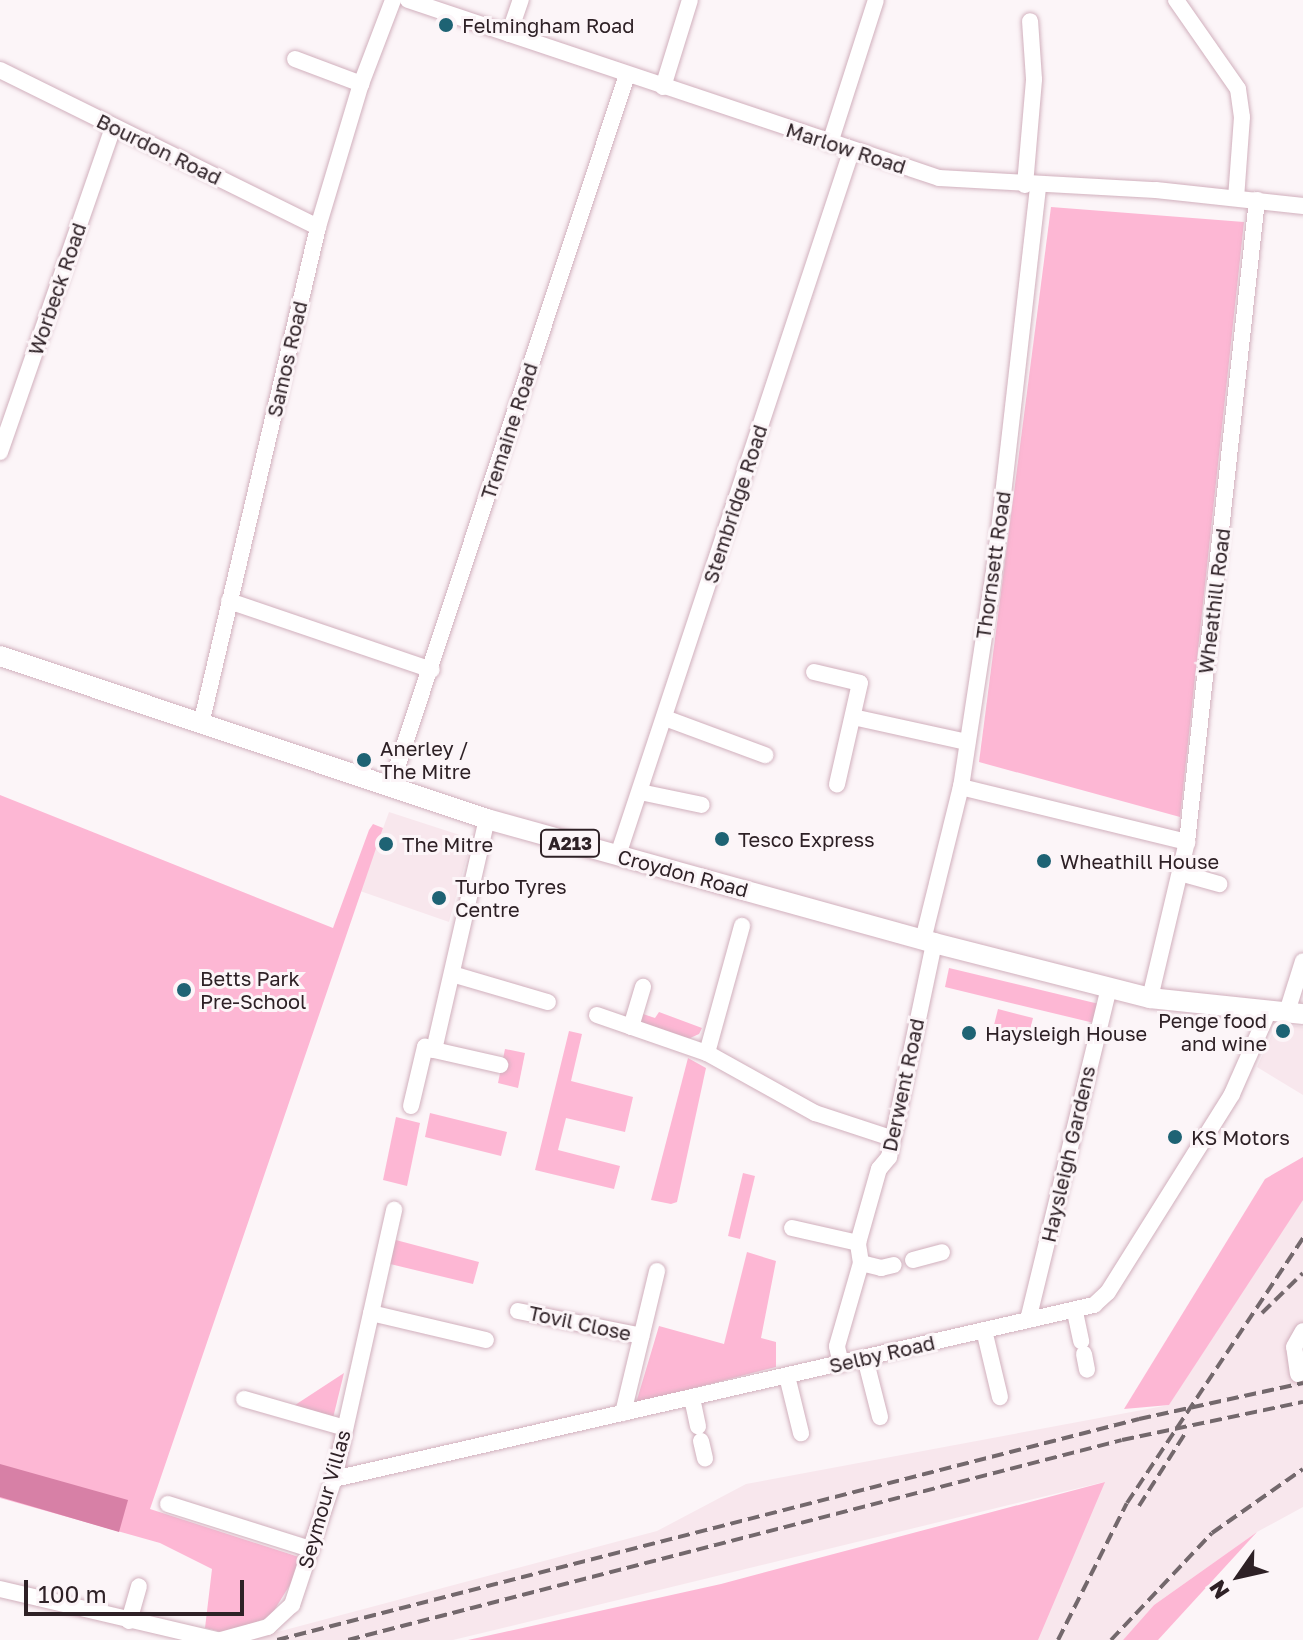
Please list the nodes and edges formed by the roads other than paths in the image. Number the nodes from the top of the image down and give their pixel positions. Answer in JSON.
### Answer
{"nodes":[{"id":1,"x":393,"y":0,"type":"edge"},
{"id":2,"x":408,"y":0,"type":"edge"},
{"id":3,"x":521,"y":0,"type":"edge"},
{"id":4,"x":690,"y":0,"type":"edge"},
{"id":5,"x":876,"y":0,"type":"edge"},
{"id":6,"x":1176,"y":0,"type":"edge"},
{"id":7,"x":1030,"y":21,"type":"dead end"},
{"id":8,"x":509,"y":34,"type":"junction"},
{"id":9,"x":295,"y":59,"type":"dead end"},
{"id":10,"x":0,"y":70,"type":"edge"},
{"id":11,"x":627,"y":75,"type":"junction"},
{"id":12,"x":361,"y":84,"type":"junction"},
{"id":13,"x":663,"y":87,"type":"junction"},
{"id":14,"x":113,"y":127,"type":"junction"},
{"id":15,"x":830,"y":143,"type":"junction"},
{"id":16,"x":851,"y":152,"type":"junction"},
{"id":17,"x":1031,"y":186,"type":"junction"},
{"id":18,"x":1236,"y":198,"type":"junction"},
{"id":19,"x":1257,"y":200,"type":"junction"},
{"id":20,"x":1303,"y":206,"type":"edge"},
{"id":21,"x":318,"y":227,"type":"junction"},
{"id":22,"x":0,"y":452,"type":"edge"},
{"id":23,"x":229,"y":601,"type":"junction"},
{"id":24,"x":0,"y":656,"type":"edge"},
{"id":25,"x":432,"y":670,"type":"junction"},
{"id":26,"x":814,"y":672,"type":"dead end"},
{"id":27,"x":853,"y":717,"type":"junction"},
{"id":28,"x":665,"y":718,"type":"junction"},
{"id":29,"x":201,"y":724,"type":"junction"},
{"id":30,"x":967,"y":742,"type":"junction"},
{"id":31,"x":765,"y":755,"type":"dead end"},
{"id":32,"x":837,"y":784,"type":"dead end"},
{"id":33,"x":961,"y":787,"type":"junction"},
{"id":34,"x":390,"y":788,"type":"junction"},
{"id":35,"x":640,"y":792,"type":"junction"},
{"id":36,"x":702,"y":805,"type":"dead end"},
{"id":37,"x":487,"y":819,"type":"junction"},
{"id":38,"x":1187,"y":842,"type":"junction"},
{"id":39,"x":618,"y":855,"type":"junction"},
{"id":40,"x":1180,"y":873,"type":"junction"},
{"id":41,"x":1219,"y":884,"type":"dead end"},
{"id":42,"x":742,"y":926,"type":"dead end"},
{"id":43,"x":929,"y":942,"type":"junction"},
{"id":44,"x":1303,"y":961,"type":"edge"},
{"id":45,"x":452,"y":974,"type":"junction"},
{"id":46,"x":643,"y":987,"type":"dead end"},
{"id":47,"x":1109,"y":988,"type":"junction"},
{"id":48,"x":1150,"y":998,"type":"junction"},
{"id":49,"x":548,"y":1002,"type":"dead end"},
{"id":50,"x":1286,"y":1012,"type":"edge"},
{"id":51,"x":597,"y":1015,"type":"dead end"},
{"id":52,"x":631,"y":1027,"type":"junction"},
{"id":53,"x":434,"y":1050,"type":"junction"},
{"id":54,"x":707,"y":1053,"type":"junction"},
{"id":55,"x":500,"y":1065,"type":"dead end"},
{"id":56,"x":411,"y":1106,"type":"dead end"},
{"id":57,"x":891,"y":1138,"type":"junction"},
{"id":58,"x":394,"y":1210,"type":"dead end"},
{"id":59,"x":792,"y":1228,"type":"dead end"},
{"id":60,"x":858,"y":1243,"type":"junction"},
{"id":61,"x":942,"y":1252,"type":"dead end"},
{"id":62,"x":913,"y":1260,"type":"dead end"},
{"id":63,"x":861,"y":1263,"type":"junction"},
{"id":64,"x":894,"y":1265,"type":"dead end"},
{"id":65,"x":657,"y":1271,"type":"dead end"},
{"id":66,"x":518,"y":1311,"type":"dead end"},
{"id":67,"x":1075,"y":1312,"type":"junction"},
{"id":68,"x":371,"y":1313,"type":"junction"},
{"id":69,"x":1028,"y":1320,"type":"junction"},
{"id":70,"x":984,"y":1330,"type":"junction"},
{"id":71,"x":1303,"y":1331,"type":"edge"},
{"id":72,"x":642,"y":1336,"type":"junction"},
{"id":73,"x":486,"y":1340,"type":"dead end"},
{"id":74,"x":1084,"y":1355,"type":"dead end"},
{"id":75,"x":865,"y":1358,"type":"junction"},
{"id":76,"x":841,"y":1364,"type":"junction"},
{"id":77,"x":1298,"y":1374,"type":"dead end"},
{"id":78,"x":787,"y":1376,"type":"junction"},
{"id":79,"x":1000,"y":1397,"type":"dead end"},
{"id":80,"x":244,"y":1398,"type":"dead end"},
{"id":81,"x":692,"y":1398,"type":"junction"},
{"id":82,"x":623,"y":1413,"type":"junction"},
{"id":83,"x":880,"y":1417,"type":"dead end"},
{"id":84,"x":345,"y":1428,"type":"junction"},
{"id":85,"x":801,"y":1433,"type":"dead end"},
{"id":86,"x":705,"y":1459,"type":"dead end"},
{"id":87,"x":334,"y":1479,"type":"junction"},
{"id":88,"x":168,"y":1504,"type":"dead end"},
{"id":89,"x":311,"y":1549,"type":"junction"},
{"id":90,"x":139,"y":1586,"type":"dead end"},
{"id":91,"x":0,"y":1589,"type":"edge"},
{"id":92,"x":129,"y":1621,"type":"junction"},
{"id":93,"x":219,"y":1640,"type":"edge"}],
"edges":[{"from":1,"to":12,"type":"street","name":"Samos Road"},
{"from":2,"to":8,"type":"street","name":"Marlow Road"},
{"from":3,"to":8,"type":"street"},
{"from":4,"to":13,"type":"street"},
{"from":5,"to":15,"type":"street"},
{"from":6,"to":18,"type":"street"},
{"from":7,"to":17,"type":"street","name":"Thornsett Road"},
{"from":8,"to":11,"type":"street","name":"Marlow Road"},
{"from":9,"to":12,"type":"street"},
{"from":10,"to":14,"type":"street","name":"Bourdon Road"},
{"from":11,"to":13,"type":"street","name":"Marlow Road"},
{"from":11,"to":25,"type":"street","name":"Tremaine Road"},
{"from":12,"to":21,"type":"street","name":"Samos Road"},
{"from":13,"to":15,"type":"street","name":"Marlow Road"},
{"from":14,"to":21,"type":"street","name":"Bourdon Road"},
{"from":14,"to":22,"type":"street","name":"Worbeck Road"},
{"from":15,"to":16,"type":"street","name":"Marlow Road"},
{"from":16,"to":17,"type":"street","name":"Marlow Road"},
{"from":16,"to":28,"type":"street","name":"Stembridge Road"},
{"from":17,"to":18,"type":"street","name":"Marlow Road"},
{"from":17,"to":30,"type":"street","name":"Thornsett Road"},
{"from":18,"to":19,"type":"street","name":"Marlow Road"},
{"from":19,"to":20,"type":"street","name":"Marlow Road"},
{"from":19,"to":38,"type":"street","name":"Wheathill Road"},
{"from":21,"to":23,"type":"street","name":"Samos Road"},
{"from":23,"to":25,"type":"street"},
{"from":23,"to":29,"type":"street","name":"Samos Road"},
{"from":24,"to":29,"type":"main road","name":"Croydon Road","number":"A213"},
{"from":25,"to":34,"type":"street","name":"Tremaine Road"},
{"from":26,"to":27,"type":"street"},
{"from":27,"to":30,"type":"street"},
{"from":27,"to":32,"type":"street"},
{"from":28,"to":31,"type":"street"},
{"from":28,"to":35,"type":"street","name":"Stembridge Road"},
{"from":29,"to":34,"type":"main road","name":"Croydon Road","number":"A213"},
{"from":30,"to":33,"type":"street","name":"Thornsett Road"},
{"from":33,"to":38,"type":"street"},
{"from":33,"to":43,"type":"street","name":"Thornsett Road"},
{"from":34,"to":37,"type":"main road","name":"Croydon Road","number":"A213"},
{"from":35,"to":36,"type":"street"},
{"from":35,"to":39,"type":"street","name":"Stembridge Road"},
{"from":37,"to":39,"type":"main road","name":"Croydon Road","number":"A213"},
{"from":37,"to":45,"type":"street"},
{"from":38,"to":40,"type":"street","name":"Wheathill Road"},
{"from":39,"to":43,"type":"main road","name":"Croydon Road","number":"A213"},
{"from":40,"to":41,"type":"street"},
{"from":40,"to":48,"type":"street","name":"Wheathill Road"},
{"from":42,"to":54,"type":"street"},
{"from":43,"to":47,"type":"main road","name":"Croydon Road","number":"A213"},
{"from":43,"to":57,"type":"street","name":"Derwent Road"},
{"from":44,"to":50,"type":"street","name":"Selby Road"},
{"from":45,"to":49,"type":"street"},
{"from":45,"to":53,"type":"street"},
{"from":46,"to":52,"type":"street"},
{"from":47,"to":48,"type":"main road","name":"Croydon Road","number":"A213"},
{"from":47,"to":69,"type":"street","name":"Haysleigh Gardens"},
{"from":48,"to":50,"type":"main road","name":"Croydon Road","number":"A213"},
{"from":50,"to":67,"type":"street","name":"Selby Road"},
{"from":51,"to":52,"type":"street"},
{"from":52,"to":54,"type":"street"},
{"from":53,"to":55,"type":"street"},
{"from":53,"to":56,"type":"street"},
{"from":54,"to":57,"type":"street"},
{"from":57,"to":60,"type":"street","name":"Derwent Road"},
{"from":58,"to":68,"type":"street","name":"Seymour Villas"},
{"from":59,"to":60,"type":"street"},
{"from":60,"to":63,"type":"street","name":"Derwent Road"},
{"from":61,"to":62,"type":"street"},
{"from":63,"to":64,"type":"street"},
{"from":63,"to":76,"type":"street","name":"Derwent Road"},
{"from":65,"to":72,"type":"street","name":"Tovil Close"},
{"from":66,"to":72,"type":"street","name":"Tovil Close"},
{"from":67,"to":69,"type":"street","name":"Selby Road"},
{"from":67,"to":74,"type":"street"},
{"from":68,"to":73,"type":"street"},
{"from":68,"to":84,"type":"street","name":"Seymour Villas"},
{"from":69,"to":70,"type":"street","name":"Selby Road"},
{"from":70,"to":75,"type":"street","name":"Selby Road"},
{"from":70,"to":79,"type":"street"},
{"from":71,"to":77,"type":"street"},
{"from":72,"to":82,"type":"street","name":"Tovil Close"},
{"from":75,"to":76,"type":"street","name":"Selby Road"},
{"from":75,"to":83,"type":"street"},
{"from":76,"to":78,"type":"street","name":"Selby Road"},
{"from":78,"to":81,"type":"street","name":"Selby Road"},
{"from":78,"to":85,"type":"street"},
{"from":80,"to":84,"type":"street"},
{"from":81,"to":82,"type":"street","name":"Selby Road"},
{"from":81,"to":86,"type":"street"},
{"from":82,"to":87,"type":"street","name":"Selby Road"},
{"from":84,"to":87,"type":"street","name":"Seymour Villas"},
{"from":87,"to":89,"type":"street","name":"Seymour Villas"},
{"from":88,"to":89,"type":"street"},
{"from":89,"to":93,"type":"street","name":"Seymour Villas"},
{"from":90,"to":92,"type":"street"},
{"from":91,"to":92,"type":"street","name":"Seymour Villas"},
{"from":92,"to":93,"type":"street","name":"Seymour Villas"}]}
